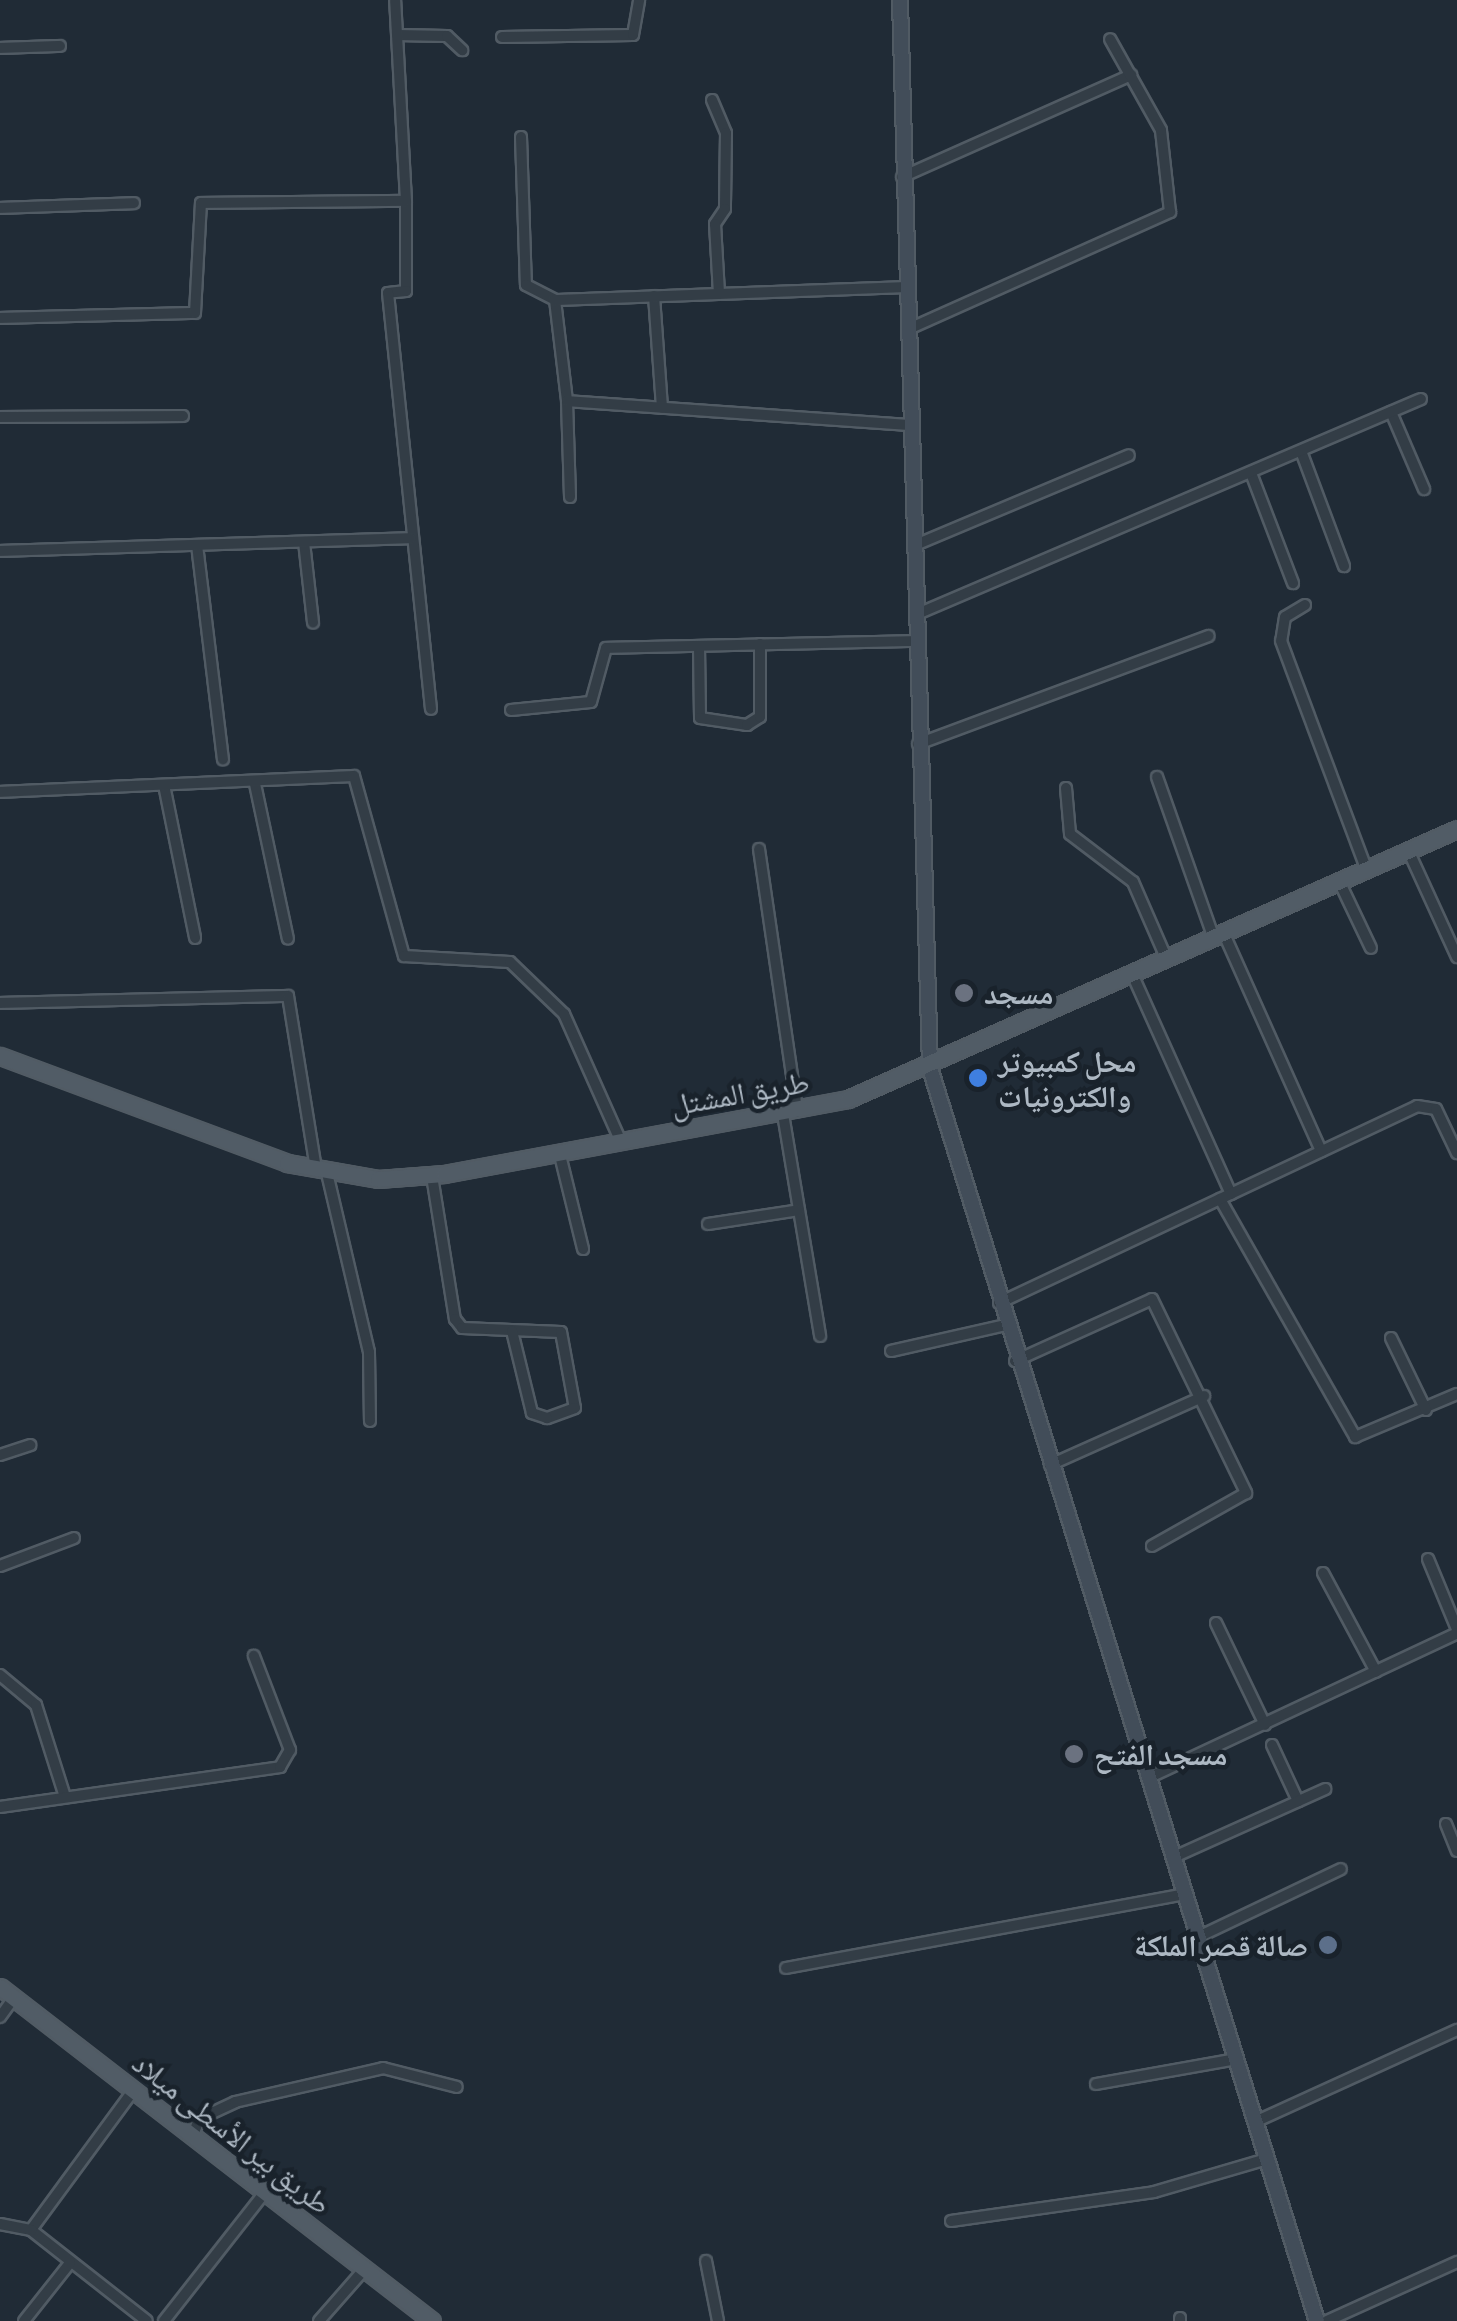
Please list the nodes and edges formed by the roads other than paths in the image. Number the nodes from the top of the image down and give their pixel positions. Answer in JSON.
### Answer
{"nodes":[{"id":1,"x":395,"y":0,"type":"edge"},
{"id":2,"x":639,"y":0,"type":"edge"},
{"id":3,"x":900,"y":0,"type":"edge"},
{"id":4,"x":397,"y":35,"type":"junction"},
{"id":5,"x":502,"y":36,"type":"dead end"},
{"id":6,"x":1110,"y":39,"type":"dead end"},
{"id":7,"x":60,"y":46,"type":"dead end"},
{"id":8,"x":0,"y":48,"type":"edge"},
{"id":9,"x":462,"y":50,"type":"dead end"},
{"id":10,"x":1131,"y":75,"type":"junction"},
{"id":11,"x":712,"y":100,"type":"dead end"},
{"id":12,"x":521,"y":137,"type":"dead end"},
{"id":13,"x":902,"y":177,"type":"junction"},
{"id":14,"x":406,"y":201,"type":"junction"},
{"id":15,"x":134,"y":204,"type":"dead end"},
{"id":16,"x":0,"y":208,"type":"edge"},
{"id":17,"x":908,"y":287,"type":"junction"},
{"id":18,"x":719,"y":294,"type":"junction"},
{"id":19,"x":654,"y":296,"type":"junction"},
{"id":20,"x":555,"y":300,"type":"junction"},
{"id":21,"x":0,"y":318,"type":"edge"},
{"id":22,"x":911,"y":328,"type":"junction"},
{"id":23,"x":1421,"y":399,"type":"dead end"},
{"id":24,"x":567,"y":401,"type":"junction"},
{"id":25,"x":662,"y":408,"type":"junction"},
{"id":26,"x":1392,"y":412,"type":"junction"},
{"id":27,"x":183,"y":416,"type":"dead end"},
{"id":28,"x":0,"y":418,"type":"edge"},
{"id":29,"x":911,"y":425,"type":"junction"},
{"id":30,"x":1301,"y":451,"type":"junction"},
{"id":31,"x":1129,"y":455,"type":"dead end"},
{"id":32,"x":1250,"y":473,"type":"junction"},
{"id":33,"x":1424,"y":489,"type":"dead end"},
{"id":34,"x":570,"y":496,"type":"dead end"},
{"id":35,"x":411,"y":538,"type":"junction"},
{"id":36,"x":304,"y":542,"type":"junction"},
{"id":37,"x":197,"y":545,"type":"junction"},
{"id":38,"x":912,"y":547,"type":"junction"},
{"id":39,"x":0,"y":550,"type":"edge"},
{"id":40,"x":1344,"y":566,"type":"dead end"},
{"id":41,"x":1293,"y":584,"type":"dead end"},
{"id":42,"x":1305,"y":605,"type":"dead end"},
{"id":43,"x":914,"y":615,"type":"junction"},
{"id":44,"x":313,"y":622,"type":"dead end"},
{"id":45,"x":1209,"y":636,"type":"dead end"},
{"id":46,"x":915,"y":641,"type":"junction"},
{"id":47,"x":760,"y":644,"type":"junction"},
{"id":48,"x":700,"y":646,"type":"junction"},
{"id":49,"x":431,"y":709,"type":"dead end"},
{"id":50,"x":511,"y":710,"type":"dead end"},
{"id":51,"x":917,"y":744,"type":"junction"},
{"id":52,"x":224,"y":759,"type":"dead end"},
{"id":53,"x":1157,"y":777,"type":"dead end"},
{"id":54,"x":255,"y":784,"type":"junction"},
{"id":55,"x":164,"y":785,"type":"junction"},
{"id":56,"x":1066,"y":788,"type":"dead end"},
{"id":57,"x":0,"y":792,"type":"edge"},
{"id":58,"x":1457,"y":829,"type":"edge"},
{"id":59,"x":759,"y":849,"type":"dead end"},
{"id":60,"x":1408,"y":850,"type":"junction"},
{"id":61,"x":1366,"y":868,"type":"junction"},
{"id":62,"x":1339,"y":880,"type":"junction"},
{"id":63,"x":1220,"y":936,"type":"junction"},
{"id":64,"x":195,"y":938,"type":"dead end"},
{"id":65,"x":288,"y":939,"type":"dead end"},
{"id":66,"x":1371,"y":948,"type":"dead end"},
{"id":67,"x":1457,"y":957,"type":"edge"},
{"id":68,"x":1167,"y":960,"type":"junction"},
{"id":69,"x":1132,"y":976,"type":"junction"},
{"id":70,"x":0,"y":1003,"type":"edge"},
{"id":71,"x":0,"y":1056,"type":"edge"},
{"id":72,"x":930,"y":1068,"type":"junction"},
{"id":73,"x":790,"y":1113,"type":"junction"},
{"id":74,"x":621,"y":1142,"type":"junction"},
{"id":75,"x":1321,"y":1151,"type":"junction"},
{"id":76,"x":559,"y":1152,"type":"junction"},
{"id":77,"x":1457,"y":1153,"type":"edge"},
{"id":78,"x":322,"y":1171,"type":"junction"},
{"id":79,"x":432,"y":1176,"type":"junction"},
{"id":80,"x":1226,"y":1196,"type":"junction"},
{"id":81,"x":799,"y":1210,"type":"junction"},
{"id":82,"x":708,"y":1224,"type":"dead end"},
{"id":83,"x":583,"y":1249,"type":"dead end"},
{"id":84,"x":998,"y":1303,"type":"junction"},
{"id":85,"x":1005,"y":1325,"type":"junction"},
{"id":86,"x":512,"y":1331,"type":"junction"},
{"id":87,"x":820,"y":1336,"type":"dead end"},
{"id":88,"x":1391,"y":1338,"type":"dead end"},
{"id":89,"x":891,"y":1351,"type":"dead end"},
{"id":90,"x":1016,"y":1361,"type":"junction"},
{"id":91,"x":1457,"y":1394,"type":"edge"},
{"id":92,"x":1204,"y":1396,"type":"junction"},
{"id":93,"x":1426,"y":1410,"type":"junction"},
{"id":94,"x":370,"y":1421,"type":"dead end"},
{"id":95,"x":30,"y":1445,"type":"dead end"},
{"id":96,"x":0,"y":1455,"type":"edge"},
{"id":97,"x":1048,"y":1466,"type":"junction"},
{"id":98,"x":74,"y":1538,"type":"dead end"},
{"id":99,"x":1152,"y":1546,"type":"dead end"},
{"id":100,"x":1428,"y":1559,"type":"dead end"},
{"id":101,"x":0,"y":1566,"type":"edge"},
{"id":102,"x":1323,"y":1573,"type":"dead end"},
{"id":103,"x":1216,"y":1623,"type":"dead end"},
{"id":104,"x":1457,"y":1631,"type":"edge"},
{"id":105,"x":254,"y":1656,"type":"dead end"},
{"id":106,"x":1376,"y":1672,"type":"junction"},
{"id":107,"x":0,"y":1675,"type":"edge"},
{"id":108,"x":1265,"y":1724,"type":"junction"},
{"id":109,"x":1272,"y":1744,"type":"dead end"},
{"id":110,"x":1148,"y":1778,"type":"junction"},
{"id":111,"x":1326,"y":1789,"type":"dead end"},
{"id":112,"x":64,"y":1797,"type":"junction"},
{"id":113,"x":1298,"y":1801,"type":"junction"},
{"id":114,"x":0,"y":1807,"type":"edge"},
{"id":115,"x":1446,"y":1824,"type":"dead end"},
{"id":116,"x":1457,"y":1850,"type":"edge"},
{"id":117,"x":1174,"y":1857,"type":"junction"},
{"id":118,"x":1341,"y":1868,"type":"dead end"},
{"id":119,"x":1185,"y":1894,"type":"junction"},
{"id":120,"x":1198,"y":1937,"type":"junction"},
{"id":121,"x":786,"y":1968,"type":"dead end"},
{"id":122,"x":0,"y":1988,"type":"edge"},
{"id":123,"x":14,"y":1998,"type":"junction"},
{"id":124,"x":0,"y":2018,"type":"edge"},
{"id":125,"x":1457,"y":2030,"type":"edge"},
{"id":126,"x":1236,"y":2059,"type":"junction"},
{"id":127,"x":1096,"y":2084,"type":"dead end"},
{"id":128,"x":457,"y":2087,"type":"dead end"},
{"id":129,"x":133,"y":2091,"type":"junction"},
{"id":130,"x":1255,"y":2122,"type":"junction"},
{"id":131,"x":193,"y":2135,"type":"junction"},
{"id":132,"x":1267,"y":2159,"type":"junction"},
{"id":133,"x":265,"y":2192,"type":"junction"},
{"id":134,"x":951,"y":2221,"type":"dead end"},
{"id":135,"x":0,"y":2224,"type":"edge"},
{"id":136,"x":31,"y":2230,"type":"junction"},
{"id":137,"x":706,"y":2260,"type":"dead end"},
{"id":138,"x":1457,"y":2262,"type":"edge"},
{"id":139,"x":70,"y":2263,"type":"junction"},
{"id":140,"x":363,"y":2271,"type":"junction"},
{"id":141,"x":24,"y":2321,"type":"edge"},
{"id":142,"x":147,"y":2321,"type":"edge"},
{"id":143,"x":164,"y":2321,"type":"edge"},
{"id":144,"x":318,"y":2321,"type":"edge"},
{"id":145,"x":432,"y":2321,"type":"edge"},
{"id":146,"x":718,"y":2321,"type":"edge"},
{"id":147,"x":1317,"y":2321,"type":"edge"},
{"id":148,"x":1328,"y":2321,"type":"edge"}],
"edges":[{"from":1,"to":4,"type":"street"},
{"from":2,"to":5,"type":"street"},
{"from":3,"to":13,"type":"main road"},
{"from":4,"to":9,"type":"street"},
{"from":4,"to":14,"type":"street"},
{"from":6,"to":10,"type":"street"},
{"from":7,"to":8,"type":"street"},
{"from":10,"to":13,"type":"street"},
{"from":10,"to":22,"type":"street"},
{"from":11,"to":18,"type":"street"},
{"from":12,"to":20,"type":"street"},
{"from":13,"to":17,"type":"main road"},
{"from":14,"to":21,"type":"street"},
{"from":14,"to":35,"type":"street"},
{"from":15,"to":16,"type":"street"},
{"from":17,"to":18,"type":"street"},
{"from":17,"to":22,"type":"main road"},
{"from":18,"to":19,"type":"street"},
{"from":19,"to":20,"type":"street"},
{"from":19,"to":25,"type":"street"},
{"from":20,"to":24,"type":"street"},
{"from":22,"to":29,"type":"main road"},
{"from":23,"to":26,"type":"street"},
{"from":24,"to":25,"type":"street"},
{"from":24,"to":34,"type":"street"},
{"from":25,"to":29,"type":"street"},
{"from":26,"to":30,"type":"street"},
{"from":26,"to":33,"type":"street"},
{"from":27,"to":28,"type":"street"},
{"from":29,"to":38,"type":"main road"},
{"from":30,"to":32,"type":"street"},
{"from":30,"to":40,"type":"street"},
{"from":31,"to":38,"type":"street"},
{"from":32,"to":41,"type":"street"},
{"from":32,"to":43,"type":"street"},
{"from":35,"to":36,"type":"street"},
{"from":35,"to":49,"type":"street"},
{"from":36,"to":37,"type":"street"},
{"from":36,"to":44,"type":"street"},
{"from":37,"to":39,"type":"street"},
{"from":37,"to":52,"type":"street"},
{"from":38,"to":43,"type":"main road"},
{"from":42,"to":61,"type":"street"},
{"from":43,"to":46,"type":"main road"},
{"from":45,"to":51,"type":"street"},
{"from":46,"to":47,"type":"street"},
{"from":46,"to":51,"type":"main road"},
{"from":47,"to":48,"type":"street"},
{"from":47,"to":48,"type":"street"},
{"from":48,"to":50,"type":"street"},
{"from":51,"to":72,"type":"main road"},
{"from":53,"to":63,"type":"street"},
{"from":54,"to":55,"type":"street"},
{"from":54,"to":65,"type":"street"},
{"from":54,"to":74,"type":"street"},
{"from":55,"to":57,"type":"street"},
{"from":55,"to":64,"type":"street"},
{"from":56,"to":68,"type":"street"},
{"from":58,"to":60,"type":"main road","name":"طريق المشتل"},
{"from":59,"to":73,"type":"street"},
{"from":60,"to":61,"type":"main road","name":"طريق المشتل"},
{"from":60,"to":67,"type":"street"},
{"from":61,"to":62,"type":"main road","name":"طريق المشتل"},
{"from":62,"to":63,"type":"main road","name":"طريق المشتل"},
{"from":62,"to":66,"type":"street"},
{"from":63,"to":68,"type":"main road","name":"طريق المشتل"},
{"from":63,"to":75,"type":"street"},
{"from":68,"to":69,"type":"main road","name":"طريق المشتل"},
{"from":69,"to":72,"type":"main road","name":"طريق المشتل"},
{"from":69,"to":80,"type":"street"},
{"from":70,"to":78,"type":"street"},
{"from":71,"to":78,"type":"main road","name":"طريق المشتل"},
{"from":72,"to":73,"type":"main road","name":"طريق المشتل"},
{"from":72,"to":84,"type":"main road"},
{"from":73,"to":74,"type":"main road","name":"طريق المشتل"},
{"from":73,"to":81,"type":"street"},
{"from":74,"to":76,"type":"main road","name":"طريق المشتل"},
{"from":75,"to":77,"type":"street"},
{"from":75,"to":80,"type":"street"},
{"from":76,"to":79,"type":"main road","name":"طريق المشتل"},
{"from":76,"to":83,"type":"street"},
{"from":78,"to":79,"type":"main road","name":"طريق المشتل"},
{"from":78,"to":94,"type":"street"},
{"from":79,"to":86,"type":"street"},
{"from":80,"to":84,"type":"street"},
{"from":80,"to":93,"type":"street"},
{"from":81,"to":82,"type":"street"},
{"from":81,"to":87,"type":"street"},
{"from":84,"to":85,"type":"main road"},
{"from":85,"to":89,"type":"street"},
{"from":85,"to":90,"type":"main road"},
{"from":86,"to":86,"type":"street"},
{"from":88,"to":93,"type":"street"},
{"from":90,"to":92,"type":"street"},
{"from":90,"to":97,"type":"main road"},
{"from":91,"to":93,"type":"street"},
{"from":92,"to":97,"type":"street"},
{"from":92,"to":99,"type":"street"},
{"from":95,"to":96,"type":"street"},
{"from":97,"to":110,"type":"main road"},
{"from":98,"to":101,"type":"street"},
{"from":100,"to":104,"type":"street"},
{"from":102,"to":106,"type":"street"},
{"from":103,"to":108,"type":"street"},
{"from":104,"to":106,"type":"street"},
{"from":105,"to":112,"type":"street"},
{"from":106,"to":108,"type":"street"},
{"from":107,"to":112,"type":"street"},
{"from":108,"to":110,"type":"street"},
{"from":109,"to":113,"type":"street"},
{"from":110,"to":117,"type":"main road"},
{"from":111,"to":113,"type":"street"},
{"from":112,"to":114,"type":"street"},
{"from":113,"to":117,"type":"street"},
{"from":115,"to":116,"type":"street"},
{"from":117,"to":119,"type":"main road"},
{"from":118,"to":120,"type":"street"},
{"from":119,"to":120,"type":"main road"},
{"from":119,"to":121,"type":"street"},
{"from":120,"to":126,"type":"main road"},
{"from":122,"to":123,"type":"main road","name":"طريق بير الأسطى ميلاد"},
{"from":123,"to":124,"type":"street"},
{"from":123,"to":129,"type":"main road","name":"طريق بير الأسطى ميلاد"},
{"from":125,"to":130,"type":"street"},
{"from":126,"to":127,"type":"street"},
{"from":126,"to":130,"type":"main road"},
{"from":128,"to":131,"type":"street"},
{"from":129,"to":131,"type":"main road","name":"طريق بير الأسطى ميلاد"},
{"from":129,"to":136,"type":"street"},
{"from":130,"to":132,"type":"main road"},
{"from":131,"to":133,"type":"main road","name":"طريق بير الأسطى ميلاد"},
{"from":132,"to":134,"type":"street"},
{"from":132,"to":147,"type":"main road"},
{"from":133,"to":140,"type":"main road","name":"طريق بير الأسطى ميلاد"},
{"from":133,"to":143,"type":"street"},
{"from":135,"to":136,"type":"street"},
{"from":136,"to":139,"type":"street"},
{"from":137,"to":146,"type":"street"},
{"from":138,"to":148,"type":"street"},
{"from":139,"to":141,"type":"street"},
{"from":139,"to":142,"type":"street"},
{"from":140,"to":144,"type":"street"},
{"from":140,"to":145,"type":"main road","name":"طريق بير الأسطى ميلاد"}]}
